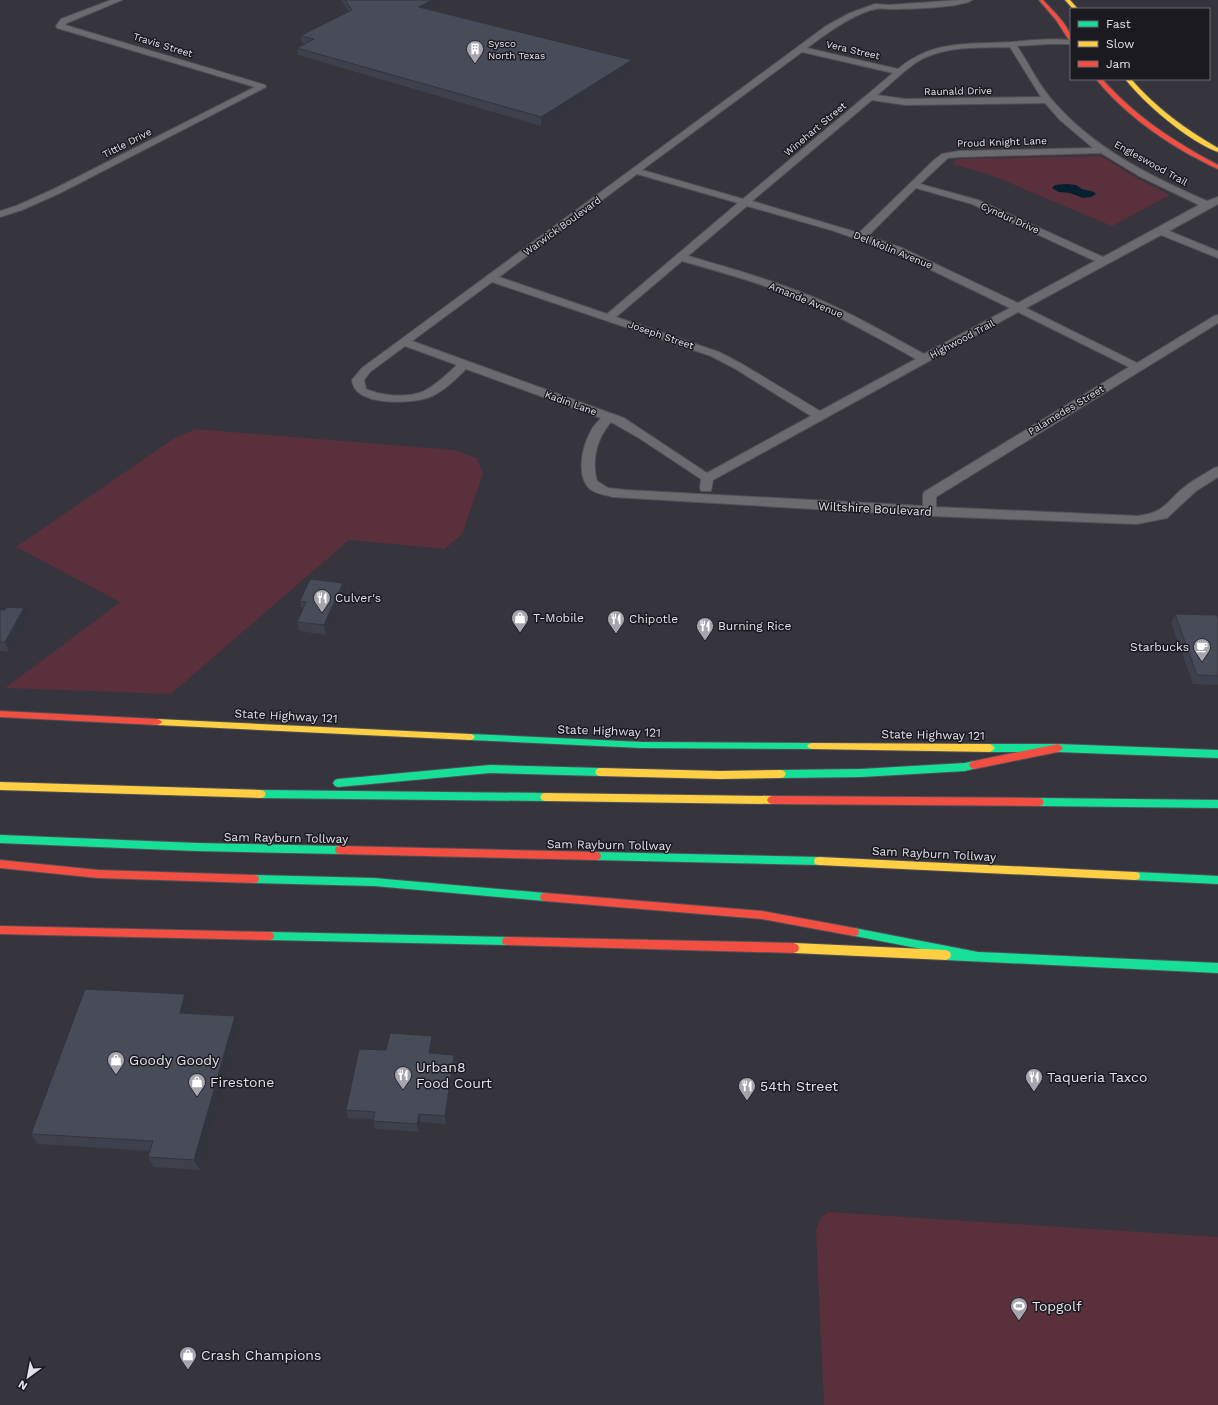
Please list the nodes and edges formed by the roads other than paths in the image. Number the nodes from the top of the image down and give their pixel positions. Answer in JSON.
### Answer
{"nodes":[{"id":1,"x":118,"y":0,"type":"edge"},
{"id":2,"x":968,"y":0,"type":"edge"},
{"id":3,"x":1041,"y":0,"type":"edge"},
{"id":4,"x":1067,"y":0,"type":"edge"},
{"id":5,"x":875,"y":3,"type":"edge"},
{"id":6,"x":1075,"y":8,"type":"edge"},
{"id":7,"x":1070,"y":38,"type":"edge"},
{"id":8,"x":1070,"y":40,"type":"edge"},
{"id":9,"x":1012,"y":44,"type":"junction"},
{"id":10,"x":801,"y":49,"type":"junction"},
{"id":11,"x":899,"y":72,"type":"junction"},
{"id":12,"x":1101,"y":80,"type":"edge"},
{"id":13,"x":1129,"y":80,"type":"edge"},
{"id":14,"x":262,"y":87,"type":"joint"},
{"id":15,"x":870,"y":97,"type":"junction"},
{"id":16,"x":1047,"y":100,"type":"junction"},
{"id":17,"x":1104,"y":150,"type":"junction"},
{"id":18,"x":1218,"y":150,"type":"edge"},
{"id":19,"x":1218,"y":167,"type":"edge"},
{"id":20,"x":635,"y":171,"type":"junction"},
{"id":21,"x":914,"y":184,"type":"junction"},
{"id":22,"x":1218,"y":200,"type":"edge"},
{"id":23,"x":744,"y":202,"type":"junction"},
{"id":24,"x":1207,"y":205,"type":"junction"},
{"id":25,"x":0,"y":214,"type":"edge"},
{"id":26,"x":1161,"y":231,"type":"junction"},
{"id":27,"x":861,"y":237,"type":"junction"},
{"id":28,"x":1218,"y":255,"type":"edge"},
{"id":29,"x":680,"y":257,"type":"junction"},
{"id":30,"x":1103,"y":261,"type":"junction"},
{"id":31,"x":490,"y":278,"type":"junction"},
{"id":32,"x":1018,"y":308,"type":"junction"},
{"id":33,"x":608,"y":318,"type":"junction"},
{"id":34,"x":1218,"y":318,"type":"edge"},
{"id":35,"x":404,"y":342,"type":"junction"},
{"id":36,"x":924,"y":359,"type":"junction"},
{"id":37,"x":465,"y":364,"type":"junction"},
{"id":38,"x":1137,"y":367,"type":"junction"},
{"id":39,"x":820,"y":416,"type":"junction"},
{"id":40,"x":608,"y":417,"type":"junction"},
{"id":41,"x":1218,"y":471,"type":"edge"},
{"id":42,"x":706,"y":478,"type":"junction"},
{"id":43,"x":706,"y":500,"type":"junction"},
{"id":44,"x":930,"y":512,"type":"junction"},
{"id":45,"x":0,"y":714,"type":"edge"},
{"id":46,"x":1058,"y":748,"type":"junction"},
{"id":47,"x":1218,"y":754,"type":"edge"},
{"id":48,"x":0,"y":786,"type":"edge"},
{"id":49,"x":218,"y":794,"type":"junction"},
{"id":50,"x":1218,"y":804,"type":"edge"},
{"id":51,"x":0,"y":839,"type":"edge"},
{"id":52,"x":0,"y":864,"type":"edge"},
{"id":53,"x":1218,"y":880,"type":"edge"},
{"id":54,"x":0,"y":930,"type":"edge"},
{"id":55,"x":974,"y":955,"type":"junction"},
{"id":56,"x":1218,"y":968,"type":"edge"}],
"edges":[{"from":1,"to":14,"type":"street","name":"Travis Street"},
{"from":2,"to":5,"type":"street","name":"Warwick Boulevard"},
{"from":3,"to":7,"type":"main road"},
{"from":4,"to":6,"type":"main road"},
{"from":5,"to":10,"type":"street","name":"Warwick Boulevard"},
{"from":8,"to":9,"type":"street","name":"Winehart Street"},
{"from":9,"to":11,"type":"street","name":"Winehart Street"},
{"from":9,"to":16,"type":"street","name":"Engleswood Trail"},
{"from":10,"to":11,"type":"street","name":"Vera Street"},
{"from":10,"to":20,"type":"street","name":"Warwick Boulevard"},
{"from":11,"to":15,"type":"street","name":"Winehart Street"},
{"from":12,"to":19,"type":"main road"},
{"from":13,"to":18,"type":"main road"},
{"from":14,"to":25,"type":"street","name":"Tittle Drive"},
{"from":15,"to":16,"type":"street","name":"Raunald Drive"},
{"from":15,"to":23,"type":"street","name":"Winehart Street"},
{"from":16,"to":17,"type":"street","name":"Engleswood Trail"},
{"from":17,"to":21,"type":"street","name":"Proud Knight Lane"},
{"from":17,"to":24,"type":"street","name":"Engleswood Trail"},
{"from":20,"to":23,"type":"street","name":"Del Molin Avenue"},
{"from":20,"to":31,"type":"street","name":"Warwick Boulevard"},
{"from":21,"to":27,"type":"street","name":"Proud Knight Lane"},
{"from":21,"to":30,"type":"street","name":"Cyndur Drive"},
{"from":22,"to":24,"type":"street","name":"Highwood Trail"},
{"from":23,"to":27,"type":"street","name":"Del Molin Avenue"},
{"from":23,"to":29,"type":"street","name":"Winehart Street"},
{"from":24,"to":26,"type":"street","name":"Highwood Trail"},
{"from":26,"to":28,"type":"street"},
{"from":26,"to":30,"type":"street","name":"Highwood Trail"},
{"from":27,"to":32,"type":"street","name":"Del Molin Avenue"},
{"from":29,"to":33,"type":"street","name":"Winehart Street"},
{"from":29,"to":36,"type":"street","name":"Amande Avenue"},
{"from":30,"to":32,"type":"street","name":"Highwood Trail"},
{"from":31,"to":33,"type":"street","name":"Joseph Street"},
{"from":31,"to":35,"type":"street","name":"Warwick Boulevard"},
{"from":32,"to":36,"type":"street","name":"Highwood Trail"},
{"from":32,"to":38,"type":"street","name":"Del Molin Avenue"},
{"from":33,"to":39,"type":"street","name":"Joseph Street"},
{"from":34,"to":38,"type":"street","name":"Palamedes Street"},
{"from":35,"to":37,"type":"street","name":"Kadin Lane"},
{"from":35,"to":37,"type":"street","name":"Warwick Boulevard"},
{"from":36,"to":39,"type":"street","name":"Highwood Trail"},
{"from":37,"to":40,"type":"street","name":"Kadin Lane"},
{"from":38,"to":44,"type":"street","name":"Palamedes Street"},
{"from":39,"to":42,"type":"street","name":"Highwood Trail"},
{"from":40,"to":42,"type":"street","name":"Kadin Lane"},
{"from":40,"to":43,"type":"street","name":"Wiltshire Boulevard"},
{"from":41,"to":44,"type":"street","name":"Wiltshire Boulevard"},
{"from":42,"to":43,"type":"street"},
{"from":43,"to":44,"type":"street","name":"Wiltshire Boulevard"},
{"from":45,"to":46,"type":"main road","name":"State Highway 121"},
{"from":46,"to":47,"type":"main road","name":"State Highway 121"},
{"from":46,"to":49,"type":"main road"},
{"from":48,"to":49,"type":"main road"},
{"from":49,"to":50,"type":"main road"},
{"from":51,"to":53,"type":"main road","name":"Sam Rayburn Tollway"},
{"from":52,"to":55,"type":"main road"},
{"from":54,"to":55,"type":"main road"},
{"from":55,"to":56,"type":"main road"}]}
